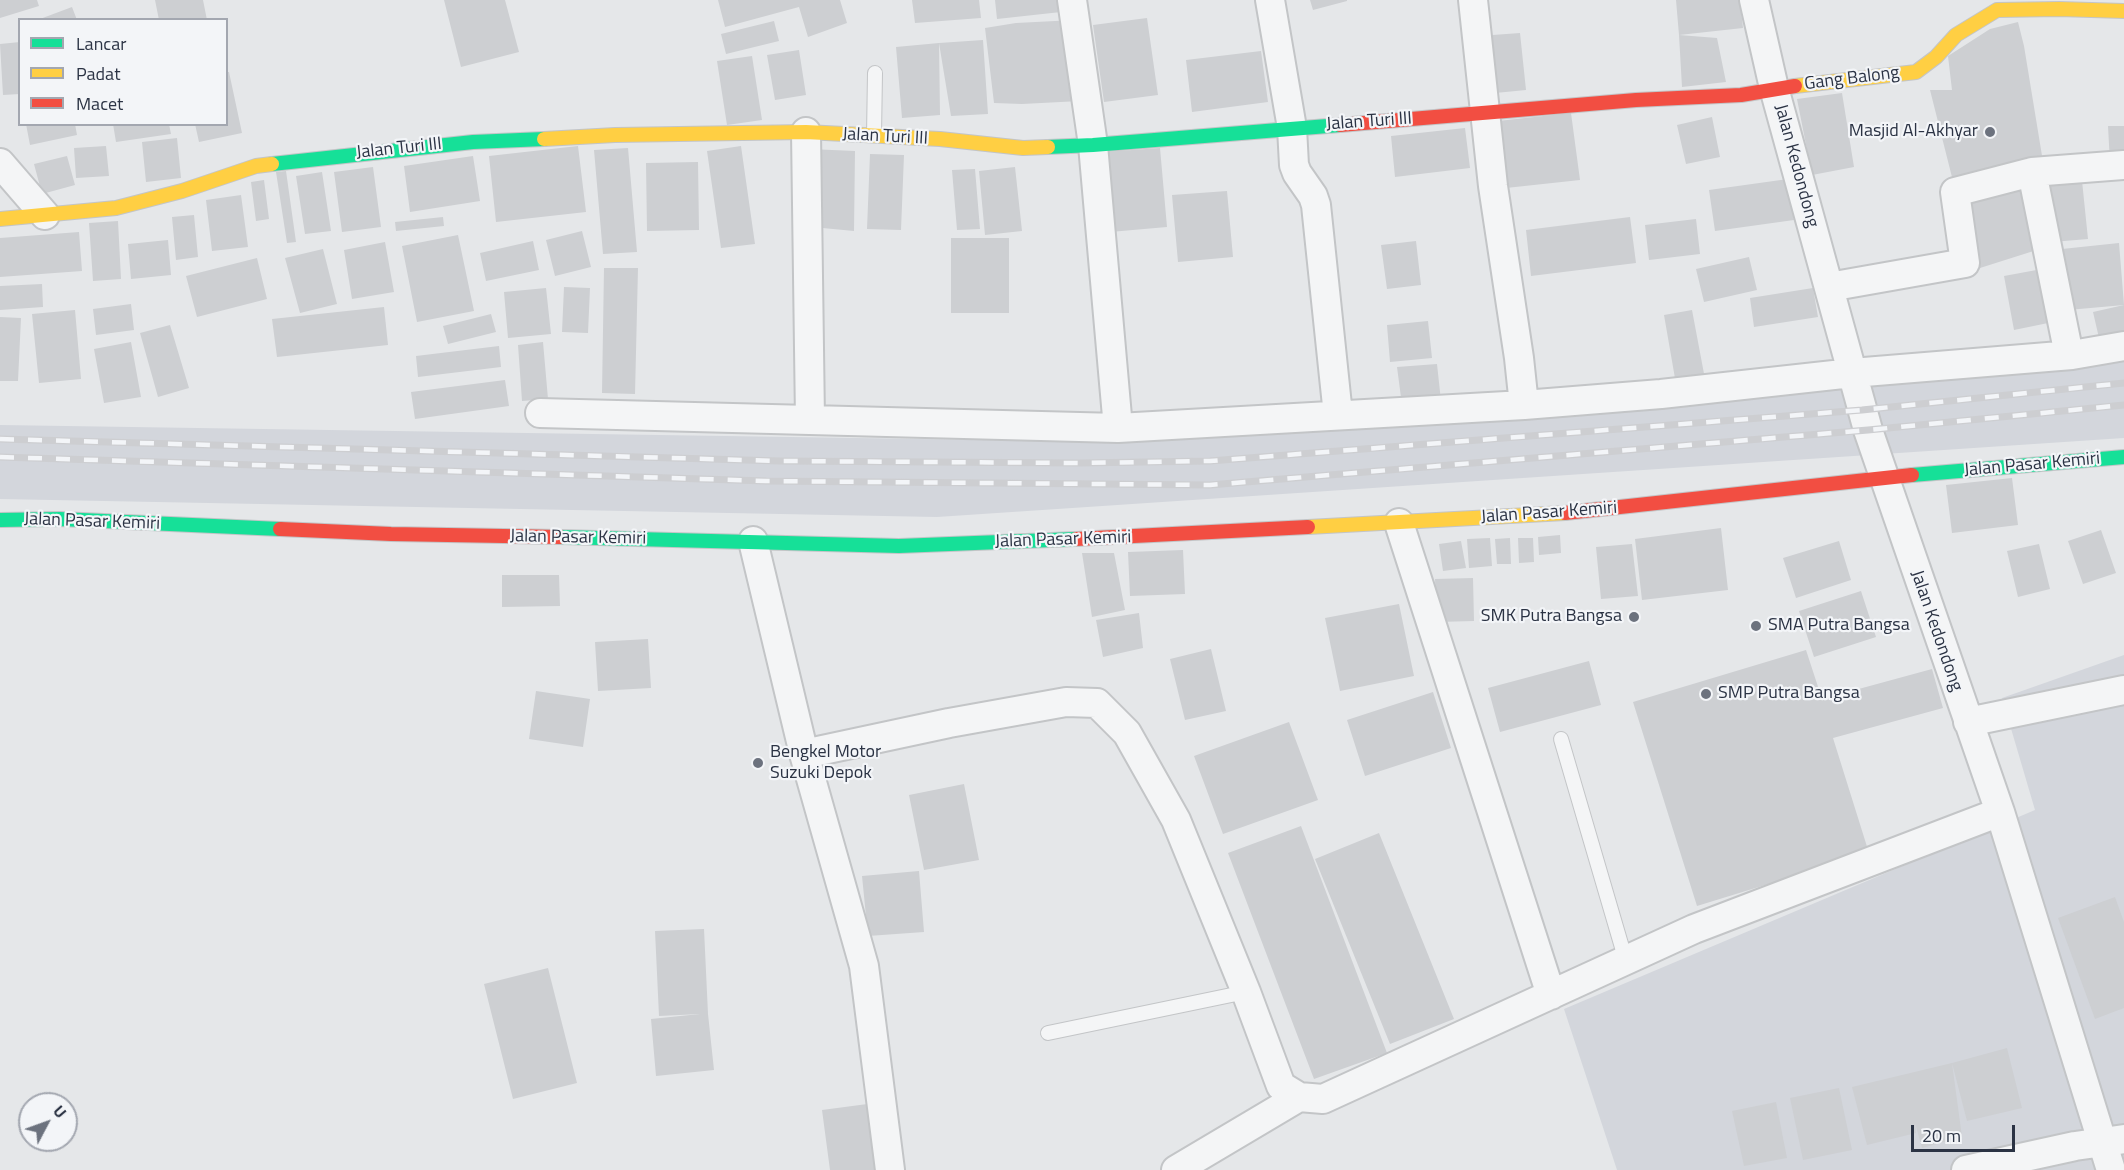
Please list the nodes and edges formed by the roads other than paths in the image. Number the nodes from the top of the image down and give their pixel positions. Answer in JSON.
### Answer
{"nodes":[{"id":1,"x":1072,"y":0,"type":"edge"},
{"id":2,"x":1270,"y":0,"type":"edge"},
{"id":3,"x":1473,"y":0,"type":"edge"},
{"id":4,"x":1754,"y":0,"type":"edge"},
{"id":5,"x":2124,"y":11,"type":"edge"},
{"id":6,"x":875,"y":73,"type":"dead end"},
{"id":7,"x":1774,"y":88,"type":"junction"},
{"id":8,"x":1487,"y":114,"type":"junction"},
{"id":9,"x":1292,"y":128,"type":"junction"},
{"id":10,"x":806,"y":132,"type":"junction"},
{"id":11,"x":874,"y":137,"type":"junction"},
{"id":12,"x":1093,"y":145,"type":"junction"},
{"id":13,"x":0,"y":164,"type":"edge"},
{"id":14,"x":2124,"y":165,"type":"edge"},
{"id":15,"x":2032,"y":171,"type":"junction"},
{"id":16,"x":45,"y":214,"type":"junction"},
{"id":17,"x":0,"y":219,"type":"edge"},
{"id":18,"x":1829,"y":286,"type":"junction"},
{"id":19,"x":2124,"y":346,"type":"edge"},
{"id":20,"x":2069,"y":355,"type":"junction"},
{"id":21,"x":1852,"y":373,"type":"junction"},
{"id":22,"x":1524,"y":405,"type":"junction"},
{"id":23,"x":540,"y":413,"type":"dead end"},
{"id":24,"x":1338,"y":415,"type":"junction"},
{"id":25,"x":810,"y":420,"type":"junction"},
{"id":26,"x":1118,"y":428,"type":"junction"},
{"id":27,"x":2124,"y":457,"type":"edge"},
{"id":28,"x":1883,"y":478,"type":"junction"},
{"id":29,"x":0,"y":520,"type":"edge"},
{"id":30,"x":1399,"y":523,"type":"junction"},
{"id":31,"x":753,"y":541,"type":"junction"},
{"id":32,"x":2124,"y":690,"type":"edge"},
{"id":33,"x":1968,"y":722,"type":"junction"},
{"id":34,"x":1561,"y":739,"type":"dead end"},
{"id":35,"x":804,"y":754,"type":"junction"},
{"id":36,"x":2000,"y":812,"type":"junction"},
{"id":37,"x":1626,"y":961,"type":"junction"},
{"id":38,"x":1246,"y":992,"type":"junction"},
{"id":39,"x":1551,"y":995,"type":"junction"},
{"id":40,"x":1048,"y":1033,"type":"dead end"},
{"id":41,"x":1299,"y":1097,"type":"junction"},
{"id":42,"x":2110,"y":1149,"type":"edge"},
{"id":43,"x":890,"y":1170,"type":"edge"},
{"id":44,"x":1176,"y":1170,"type":"edge"},
{"id":45,"x":1966,"y":1170,"type":"edge"}],
"edges":[{"from":1,"to":12,"type":"street"},
{"from":2,"to":9,"type":"street"},
{"from":3,"to":8,"type":"street"},
{"from":4,"to":7,"type":"street","name":"Jalan Kedondong"},
{"from":5,"to":7,"type":"street","name":"Gang Balong"},
{"from":6,"to":11,"type":"lane"},
{"from":7,"to":8,"type":"street","name":"Jalan Turi III"},
{"from":7,"to":18,"type":"street","name":"Jalan Kedondong"},
{"from":8,"to":9,"type":"street","name":"Jalan Turi III"},
{"from":8,"to":22,"type":"street"},
{"from":9,"to":12,"type":"street","name":"Jalan Turi III"},
{"from":9,"to":24,"type":"street"},
{"from":10,"to":11,"type":"street","name":"Jalan Turi III"},
{"from":10,"to":16,"type":"street","name":"Jalan Turi III"},
{"from":10,"to":25,"type":"street"},
{"from":11,"to":12,"type":"street","name":"Jalan Turi III"},
{"from":12,"to":26,"type":"street"},
{"from":13,"to":16,"type":"street"},
{"from":14,"to":15,"type":"street"},
{"from":15,"to":18,"type":"street"},
{"from":15,"to":20,"type":"street"},
{"from":16,"to":17,"type":"street","name":"Jalan Turi III"},
{"from":18,"to":21,"type":"street","name":"Jalan Kedondong"},
{"from":19,"to":20,"type":"street"},
{"from":20,"to":21,"type":"street"},
{"from":21,"to":22,"type":"street"},
{"from":21,"to":28,"type":"street","name":"Jalan Kedondong"},
{"from":22,"to":24,"type":"street"},
{"from":23,"to":25,"type":"street"},
{"from":24,"to":26,"type":"street"},
{"from":25,"to":26,"type":"street"},
{"from":27,"to":28,"type":"street","name":"Jalan Pasar Kemiri"},
{"from":28,"to":30,"type":"street","name":"Jalan Pasar Kemiri"},
{"from":28,"to":33,"type":"street","name":"Jalan Kedondong"},
{"from":29,"to":31,"type":"street","name":"Jalan Pasar Kemiri"},
{"from":30,"to":31,"type":"street","name":"Jalan Pasar Kemiri"},
{"from":30,"to":39,"type":"street"},
{"from":31,"to":35,"type":"street"},
{"from":32,"to":33,"type":"street"},
{"from":33,"to":36,"type":"street","name":"Jalan Kedondong"},
{"from":34,"to":37,"type":"lane"},
{"from":35,"to":38,"type":"street"},
{"from":35,"to":43,"type":"street"},
{"from":36,"to":37,"type":"street"},
{"from":36,"to":42,"type":"street","name":"Jalan Kedondong"},
{"from":37,"to":39,"type":"street"},
{"from":38,"to":40,"type":"lane"},
{"from":38,"to":41,"type":"street"},
{"from":39,"to":41,"type":"street"},
{"from":41,"to":44,"type":"street"},
{"from":42,"to":45,"type":"street"}]}
